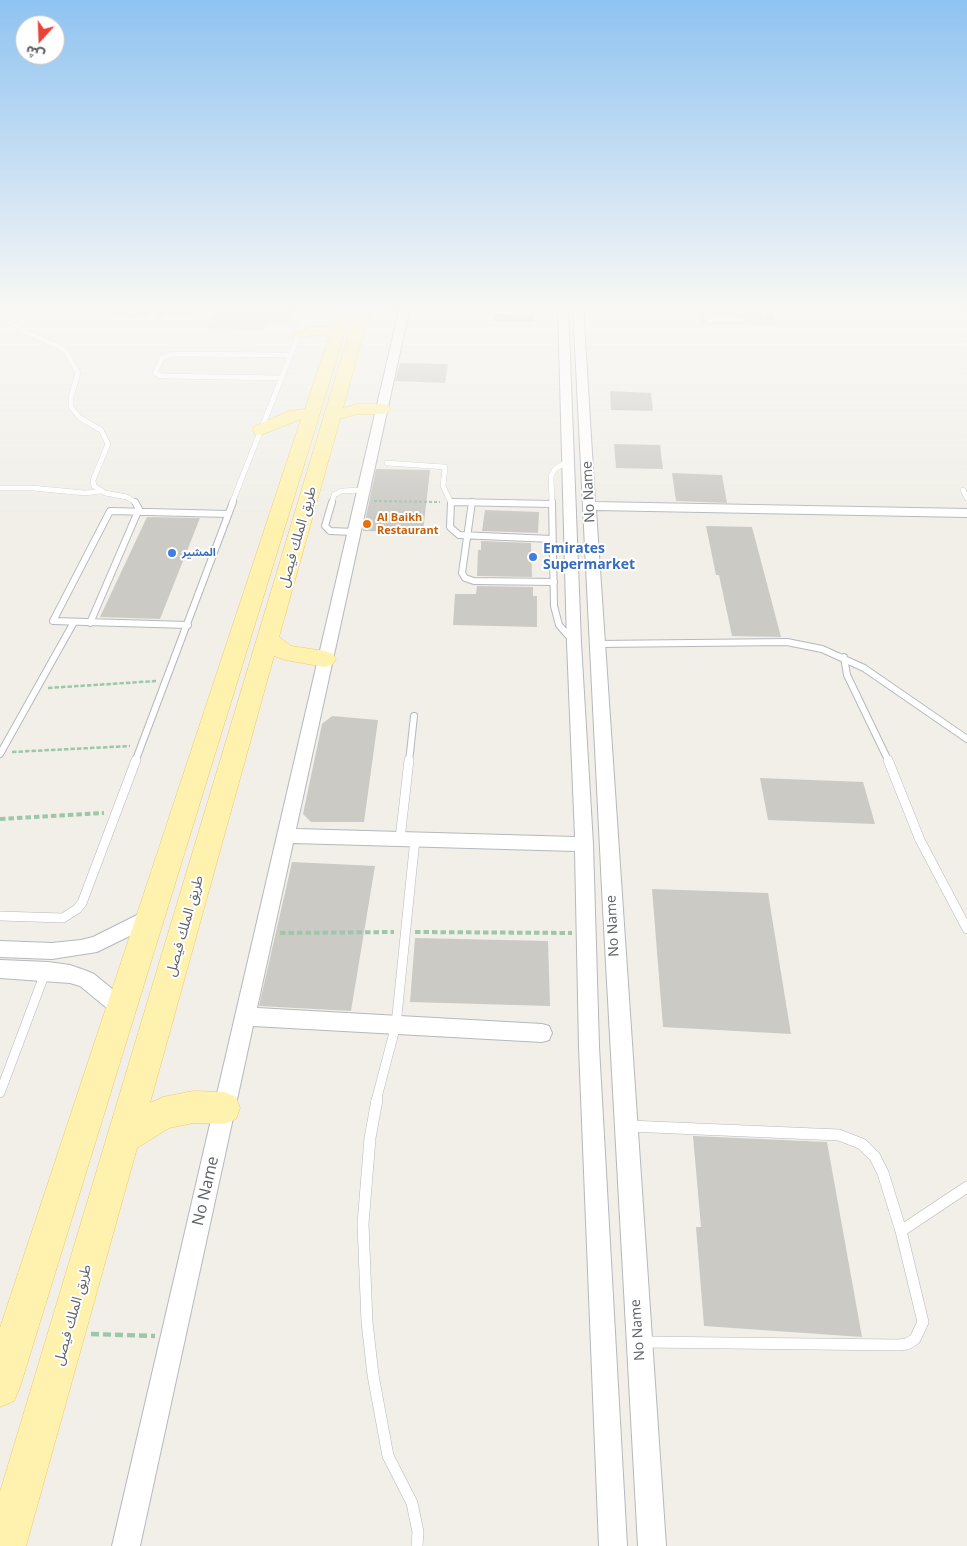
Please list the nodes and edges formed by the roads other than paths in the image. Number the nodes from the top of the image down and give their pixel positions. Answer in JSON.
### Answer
{"nodes":[{"id":1,"x":77,"y":378,"type":"edge"},
{"id":2,"x":282,"y":378,"type":"edge"},
{"id":3,"x":324,"y":378,"type":"edge"},
{"id":4,"x":330,"y":378,"type":"edge"},
{"id":5,"x":390,"y":378,"type":"edge"},
{"id":6,"x":568,"y":378,"type":"edge"},
{"id":7,"x":576,"y":378,"type":"edge"},
{"id":8,"x":270,"y":408,"type":"junction"},
{"id":9,"x":382,"y":409,"type":"junction"},
{"id":10,"x":313,"y":415,"type":"junction"},
{"id":11,"x":261,"y":430,"type":"junction"},
{"id":12,"x":568,"y":461,"type":"junction"},
{"id":13,"x":387,"y":463,"type":"dead end"},
{"id":14,"x":0,"y":488,"type":"edge"},
{"id":15,"x":963,"y":490,"type":"dead end"},
{"id":16,"x":101,"y":491,"type":"junction"},
{"id":17,"x":362,"y":496,"type":"junction"},
{"id":18,"x":967,"y":498,"type":"edge"},
{"id":19,"x":452,"y":502,"type":"junction"},
{"id":20,"x":472,"y":502,"type":"junction"},
{"id":21,"x":552,"y":504,"type":"junction"},
{"id":22,"x":590,"y":506,"type":"junction"},
{"id":23,"x":139,"y":512,"type":"junction"},
{"id":24,"x":967,"y":513,"type":"edge"},
{"id":25,"x":228,"y":514,"type":"junction"},
{"id":26,"x":354,"y":532,"type":"junction"},
{"id":27,"x":467,"y":536,"type":"junction"},
{"id":28,"x":552,"y":539,"type":"junction"},
{"id":29,"x":554,"y":582,"type":"junction"},
{"id":30,"x":74,"y":622,"type":"junction"},
{"id":31,"x":90,"y":623,"type":"junction"},
{"id":32,"x":188,"y":625,"type":"junction"},
{"id":33,"x":268,"y":640,"type":"junction"},
{"id":34,"x":574,"y":643,"type":"junction"},
{"id":35,"x":597,"y":644,"type":"junction"},
{"id":36,"x":844,"y":657,"type":"junction"},
{"id":37,"x":325,"y":659,"type":"junction"},
{"id":38,"x":414,"y":716,"type":"dead end"},
{"id":39,"x":967,"y":739,"type":"edge"},
{"id":40,"x":0,"y":753,"type":"edge"},
{"id":41,"x":286,"y":836,"type":"junction"},
{"id":42,"x":408,"y":839,"type":"junction"},
{"id":43,"x":584,"y":844,"type":"junction"},
{"id":44,"x":0,"y":916,"type":"edge"},
{"id":45,"x":149,"y":917,"type":"junction"},
{"id":46,"x":967,"y":928,"type":"edge"},
{"id":47,"x":0,"y":950,"type":"edge"},
{"id":48,"x":0,"y":969,"type":"edge"},
{"id":49,"x":45,"y":971,"type":"junction"},
{"id":50,"x":120,"y":1007,"type":"junction"},
{"id":51,"x":245,"y":1016,"type":"junction"},
{"id":52,"x":396,"y":1025,"type":"junction"},
{"id":53,"x":542,"y":1033,"type":"dead end"},
{"id":54,"x":0,"y":1093,"type":"edge"},
{"id":55,"x":224,"y":1108,"type":"junction"},
{"id":56,"x":625,"y":1126,"type":"junction"},
{"id":57,"x":124,"y":1137,"type":"junction"},
{"id":58,"x":967,"y":1188,"type":"edge"},
{"id":59,"x":901,"y":1231,"type":"junction"},
{"id":60,"x":639,"y":1342,"type":"junction"},
{"id":61,"x":1,"y":1381,"type":"edge"},
{"id":62,"x":5,"y":1546,"type":"edge"},
{"id":63,"x":126,"y":1546,"type":"edge"},
{"id":64,"x":417,"y":1546,"type":"edge"},
{"id":65,"x":613,"y":1546,"type":"edge"},
{"id":66,"x":652,"y":1546,"type":"edge"}],
"edges":[{"from":1,"to":16,"type":"lane"},
{"from":2,"to":8,"type":"lane"},
{"from":3,"to":10,"type":"main road","name":"طريق الملك فيصل"},
{"from":4,"to":10,"type":"main road","name":"طريق الملك فيصل"},
{"from":5,"to":9,"type":"street","name":"No Name"},
{"from":6,"to":12,"type":"street","name":"No Name"},
{"from":7,"to":22,"type":"street","name":"No Name"},
{"from":8,"to":10,"type":"main road"},
{"from":8,"to":11,"type":"lane"},
{"from":9,"to":10,"type":"main road"},
{"from":9,"to":17,"type":"street","name":"No Name"},
{"from":10,"to":11,"type":"main road"},
{"from":10,"to":33,"type":"main road","name":"طريق الملك فيصل"},
{"from":10,"to":45,"type":"main road","name":"طريق الملك فيصل"},
{"from":11,"to":25,"type":"lane"},
{"from":12,"to":21,"type":"lane"},
{"from":12,"to":34,"type":"street","name":"No Name"},
{"from":13,"to":19,"type":"lane"},
{"from":14,"to":16,"type":"lane"},
{"from":15,"to":18,"type":"lane"},
{"from":16,"to":23,"type":"lane"},
{"from":17,"to":26,"type":"street","name":"No Name"},
{"from":17,"to":26,"type":"lane"},
{"from":19,"to":20,"type":"lane"},
{"from":19,"to":27,"type":"lane"},
{"from":20,"to":21,"type":"lane"},
{"from":20,"to":27,"type":"lane"},
{"from":21,"to":28,"type":"lane"},
{"from":22,"to":24,"type":"street"},
{"from":22,"to":35,"type":"street","name":"No Name"},
{"from":23,"to":25,"type":"lane"},
{"from":23,"to":30,"type":"lane"},
{"from":23,"to":31,"type":"lane"},
{"from":25,"to":32,"type":"lane"},
{"from":26,"to":37,"type":"street","name":"No Name"},
{"from":27,"to":28,"type":"lane"},
{"from":27,"to":29,"type":"lane"},
{"from":28,"to":29,"type":"lane"},
{"from":29,"to":34,"type":"lane"},
{"from":30,"to":31,"type":"lane"},
{"from":30,"to":40,"type":"lane"},
{"from":31,"to":32,"type":"lane"},
{"from":32,"to":44,"type":"lane"},
{"from":33,"to":37,"type":"main road"},
{"from":33,"to":57,"type":"main road","name":"طريق الملك فيصل"},
{"from":34,"to":43,"type":"street","name":"No Name"},
{"from":35,"to":36,"type":"lane"},
{"from":35,"to":56,"type":"street","name":"No Name"},
{"from":36,"to":39,"type":"lane"},
{"from":36,"to":46,"type":"lane"},
{"from":37,"to":41,"type":"street","name":"No Name"},
{"from":38,"to":42,"type":"lane"},
{"from":41,"to":42,"type":"street"},
{"from":41,"to":51,"type":"street","name":"No Name"},
{"from":42,"to":43,"type":"street"},
{"from":42,"to":52,"type":"lane"},
{"from":43,"to":65,"type":"street","name":"No Name"},
{"from":45,"to":47,"type":"street"},
{"from":45,"to":50,"type":"main road","name":"طريق الملك فيصل"},
{"from":48,"to":49,"type":"street"},
{"from":49,"to":50,"type":"street"},
{"from":49,"to":54,"type":"lane"},
{"from":50,"to":61,"type":"main road","name":"طريق الملك فيصل"},
{"from":51,"to":52,"type":"street"},
{"from":51,"to":55,"type":"street","name":"No Name"},
{"from":52,"to":53,"type":"street"},
{"from":52,"to":64,"type":"lane"},
{"from":55,"to":57,"type":"main road"},
{"from":55,"to":63,"type":"street","name":"No Name"},
{"from":56,"to":59,"type":"lane"},
{"from":56,"to":60,"type":"street","name":"No Name"},
{"from":57,"to":62,"type":"main road","name":"طريق الملك فيصل"},
{"from":58,"to":59,"type":"lane"},
{"from":59,"to":60,"type":"lane"},
{"from":60,"to":66,"type":"street","name":"No Name"}]}
